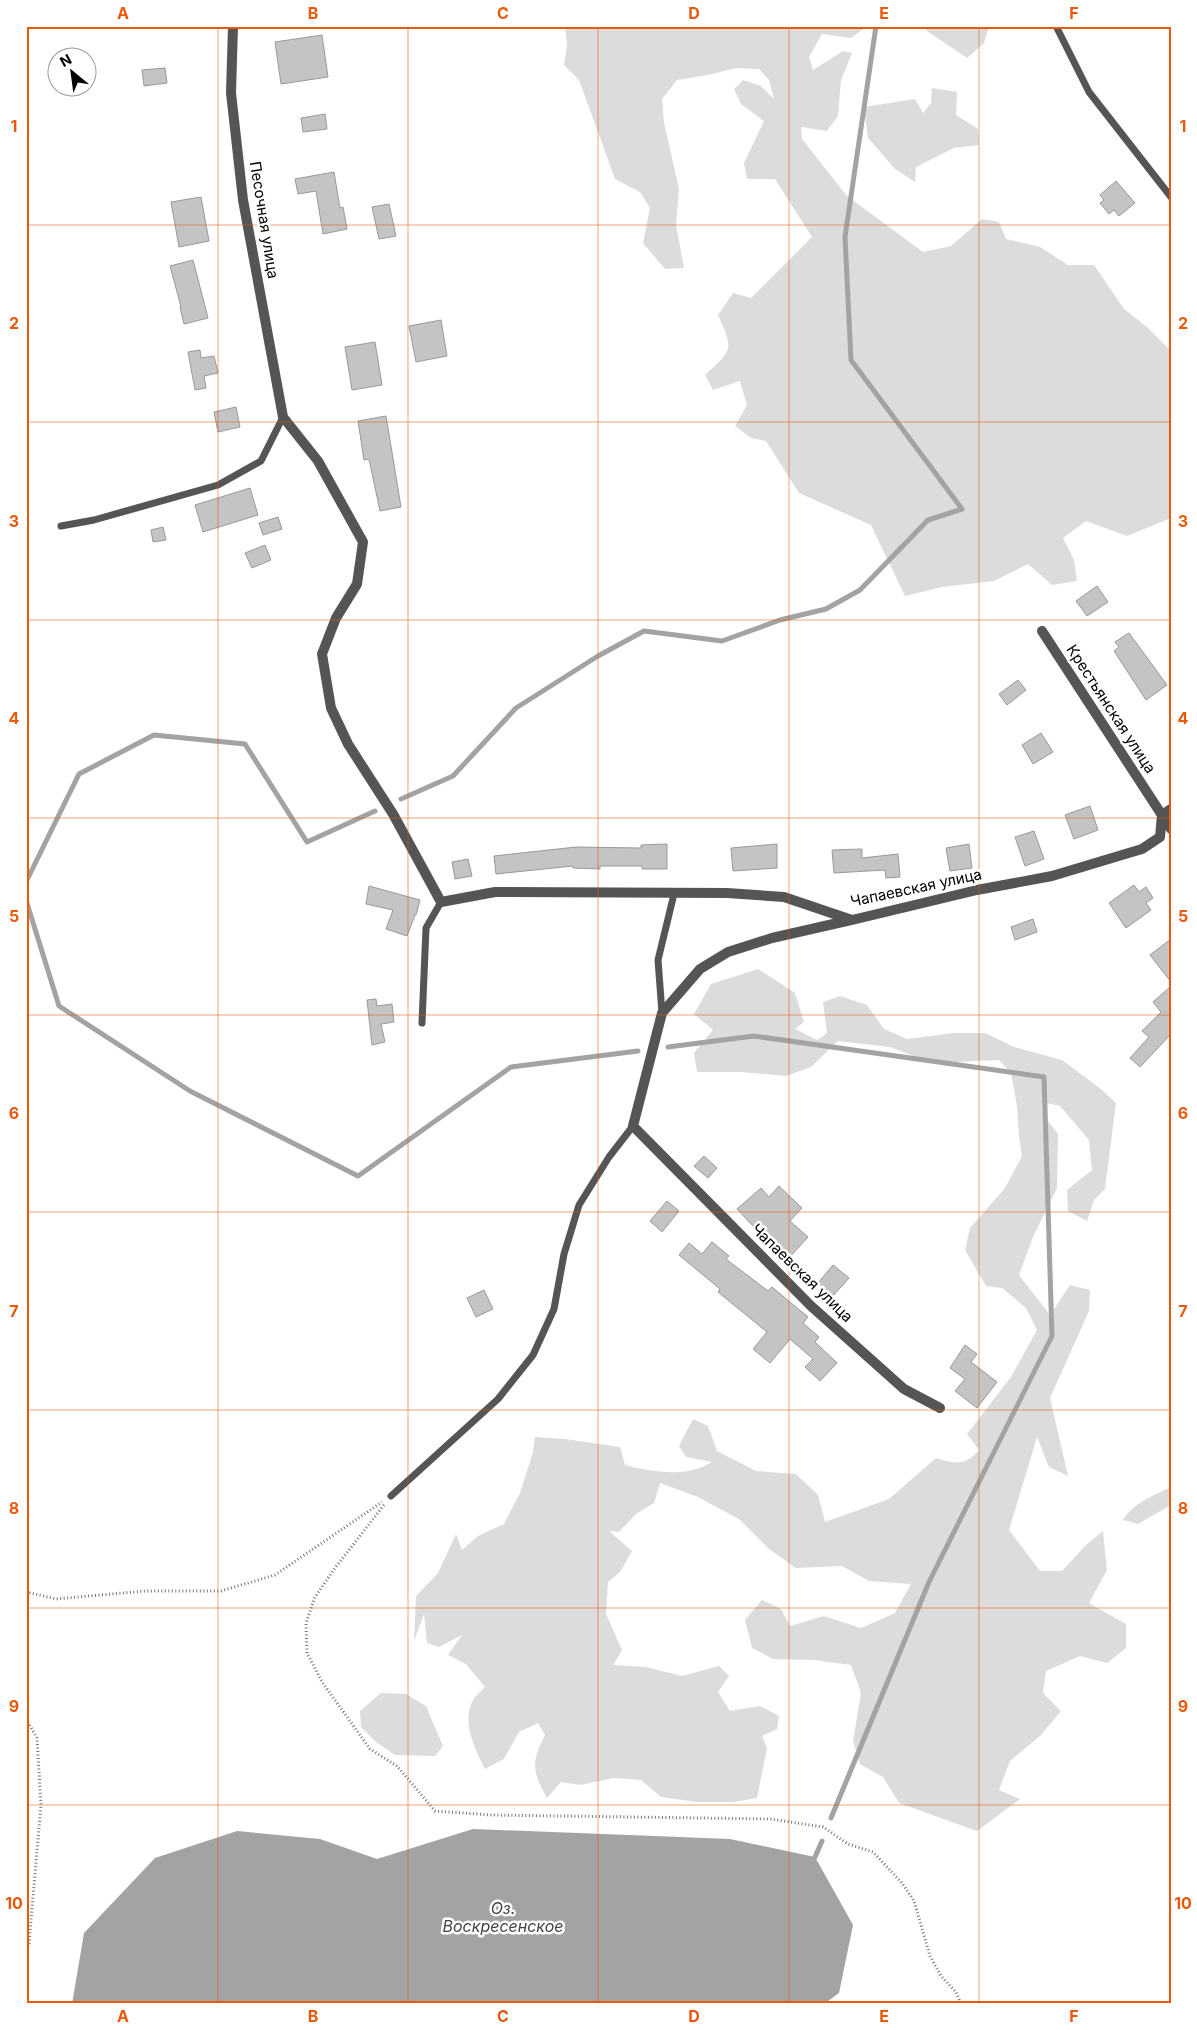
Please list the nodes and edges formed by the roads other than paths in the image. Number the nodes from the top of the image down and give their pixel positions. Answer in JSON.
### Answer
{"nodes":[{"id":1,"x":232,"y":26,"type":"edge"},
{"id":2,"x":1056,"y":26,"type":"edge"},
{"id":3,"x":1171,"y":198,"type":"edge"},
{"id":4,"x":283,"y":417,"type":"junction"},
{"id":5,"x":61,"y":526,"type":"dead end"},
{"id":6,"x":1042,"y":631,"type":"dead end"},
{"id":7,"x":1171,"y":808,"type":"edge"},
{"id":8,"x":1162,"y":815,"type":"junction"},
{"id":9,"x":1171,"y":829,"type":"edge"},
{"id":10,"x":674,"y":894,"type":"junction"},
{"id":11,"x":441,"y":902,"type":"junction"},
{"id":12,"x":852,"y":920,"type":"junction"},
{"id":13,"x":662,"y":1013,"type":"junction"},
{"id":14,"x":422,"y":1023,"type":"dead end"},
{"id":15,"x":632,"y":1126,"type":"junction"},
{"id":16,"x":940,"y":1408,"type":"dead end"},
{"id":17,"x":391,"y":1496,"type":"road end"}],
"edges":[{"from":1,"to":4,"type":"street","name":"Песочная улица"},
{"from":2,"to":3,"type":"lane"},
{"from":4,"to":5,"type":"lane"},
{"from":4,"to":11,"type":"street"},
{"from":6,"to":8,"type":"street","name":"Крестьянская улица"},
{"from":7,"to":8,"type":"street"},
{"from":8,"to":9,"type":"street","name":"Крестьянская улица"},
{"from":8,"to":12,"type":"street","name":"Чапаевская улица"},
{"from":10,"to":11,"type":"street","name":"Чапаевская улица"},
{"from":10,"to":12,"type":"street","name":"Чапаевская улица"},
{"from":10,"to":13,"type":"lane"},
{"from":11,"to":14,"type":"lane"},
{"from":12,"to":13,"type":"street"},
{"from":13,"to":15,"type":"street"},
{"from":15,"to":16,"type":"street","name":"Чапаевская улица"},
{"from":15,"to":17,"type":"lane"}]}
